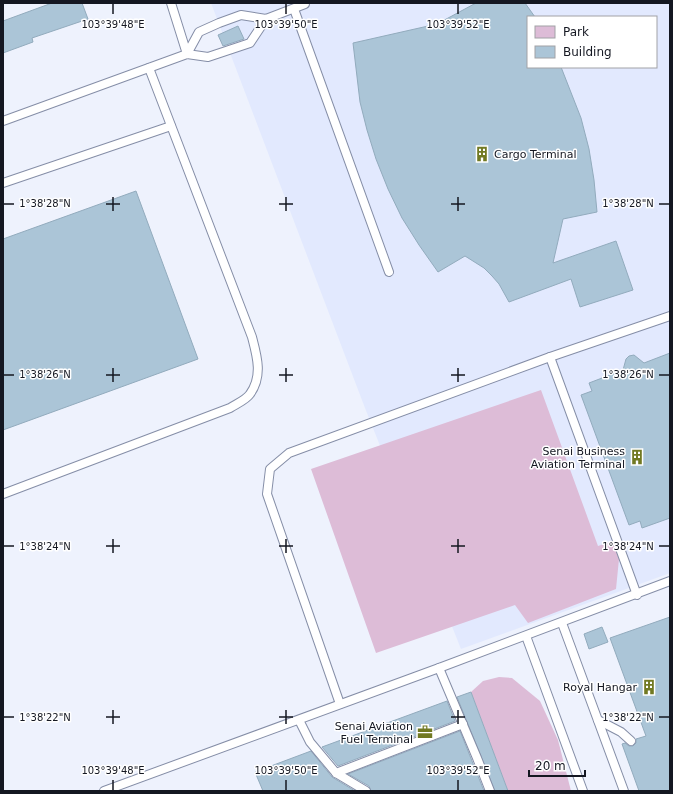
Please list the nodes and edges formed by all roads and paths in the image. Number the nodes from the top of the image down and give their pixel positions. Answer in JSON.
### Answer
{"nodes":[{"id":1,"x":171,"y":3,"type":"edge"},
{"id":2,"x":305,"y":3,"type":"edge"},
{"id":3,"x":294,"y":9,"type":"junction"},
{"id":4,"x":266,"y":19,"type":"junction"},
{"id":5,"x":188,"y":54,"type":"junction"},
{"id":6,"x":149,"y":68,"type":"junction"},
{"id":7,"x":3,"y":120,"type":"edge"},
{"id":8,"x":171,"y":126,"type":"junction"},
{"id":9,"x":3,"y":183,"type":"edge"},
{"id":10,"x":389,"y":272,"type":"dead end"},
{"id":11,"x":670,"y":316,"type":"edge"},
{"id":12,"x":550,"y":357,"type":"junction"},
{"id":13,"x":3,"y":494,"type":"edge"},
{"id":14,"x":670,"y":581,"type":"edge"},
{"id":15,"x":637,"y":595,"type":"junction"},
{"id":16,"x":562,"y":622,"type":"junction"},
{"id":17,"x":526,"y":636,"type":"junction"},
{"id":18,"x":439,"y":668,"type":"junction"},
{"id":19,"x":340,"y":704,"type":"junction"},
{"id":20,"x":300,"y":720,"type":"junction"},
{"id":21,"x":598,"y":720,"type":"junction"},
{"id":22,"x":463,"y":724,"type":"junction"},
{"id":23,"x":631,"y":741,"type":"dead end"},
{"id":24,"x":336,"y":773,"type":"junction"},
{"id":25,"x":104,"y":791,"type":"edge"},
{"id":26,"x":366,"y":791,"type":"edge"},
{"id":27,"x":490,"y":791,"type":"edge"},
{"id":28,"x":583,"y":791,"type":"edge"},
{"id":29,"x":624,"y":791,"type":"edge"}],
"edges":[{"from":1,"to":5,"type":"lane"},
{"from":2,"to":3,"type":"lane"},
{"from":3,"to":4,"type":"lane"},
{"from":3,"to":10,"type":"lane"},
{"from":4,"to":5,"type":"lane"},
{"from":4,"to":5,"type":"lane"},
{"from":5,"to":6,"type":"lane"},
{"from":6,"to":7,"type":"lane"},
{"from":6,"to":8,"type":"lane"},
{"from":8,"to":9,"type":"lane"},
{"from":8,"to":13,"type":"lane"},
{"from":11,"to":12,"type":"lane"},
{"from":12,"to":15,"type":"lane"},
{"from":12,"to":19,"type":"lane"},
{"from":14,"to":15,"type":"lane"},
{"from":15,"to":16,"type":"lane"},
{"from":16,"to":17,"type":"lane"},
{"from":16,"to":21,"type":"lane"},
{"from":17,"to":18,"type":"lane"},
{"from":17,"to":28,"type":"lane"},
{"from":18,"to":19,"type":"lane"},
{"from":18,"to":22,"type":"lane"},
{"from":19,"to":20,"type":"lane"},
{"from":20,"to":24,"type":"lane"},
{"from":20,"to":25,"type":"lane"},
{"from":21,"to":23,"type":"lane"},
{"from":21,"to":29,"type":"lane"},
{"from":22,"to":24,"type":"lane"},
{"from":22,"to":27,"type":"lane"},
{"from":24,"to":26,"type":"lane"}]}
